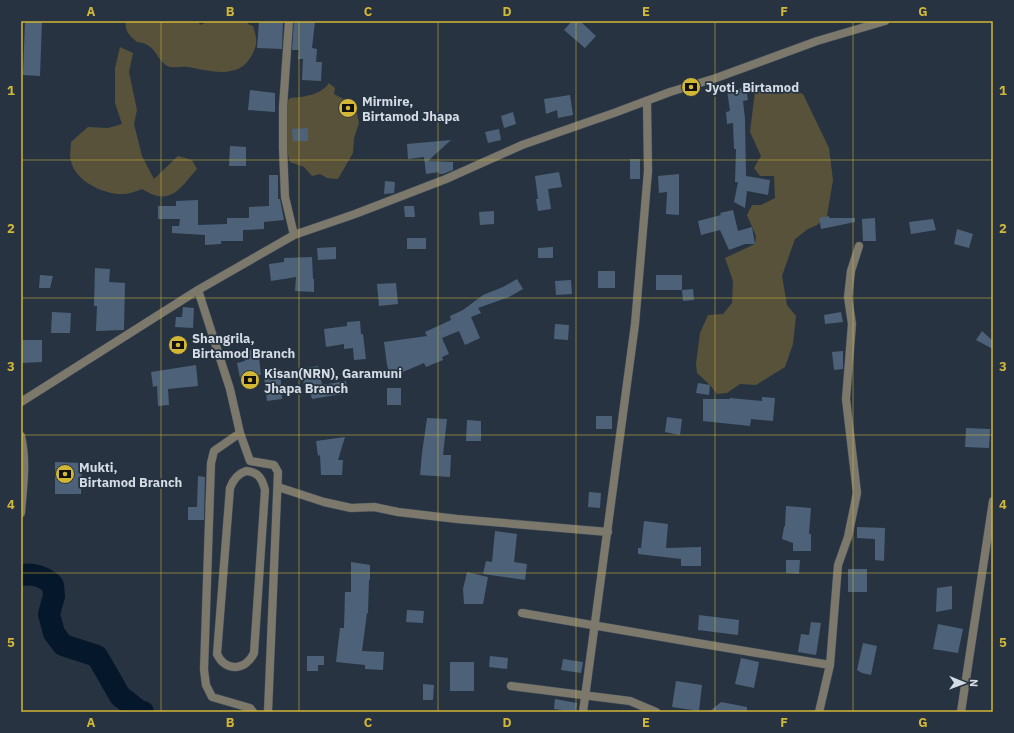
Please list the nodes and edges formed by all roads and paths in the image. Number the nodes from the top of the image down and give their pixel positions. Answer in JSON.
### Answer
{"nodes":[{"id":1,"x":289,"y":21,"type":"edge"},
{"id":2,"x":885,"y":21,"type":"edge"},
{"id":3,"x":647,"y":101,"type":"junction"},
{"id":4,"x":294,"y":235,"type":"junction"},
{"id":5,"x":859,"y":246,"type":"dead end"},
{"id":6,"x":198,"y":290,"type":"junction"},
{"id":7,"x":21,"y":402,"type":"edge"},
{"id":8,"x":240,"y":433,"type":"junction"},
{"id":9,"x":21,"y":436,"type":"edge"},
{"id":10,"x":278,"y":487,"type":"junction"},
{"id":11,"x":993,"y":501,"type":"edge"},
{"id":12,"x":21,"y":513,"type":"edge"},
{"id":13,"x":608,"y":532,"type":"junction"},
{"id":14,"x":522,"y":613,"type":"dead end"},
{"id":15,"x":594,"y":626,"type":"junction"},
{"id":16,"x":254,"y":653,"type":"joint"},
{"id":17,"x":830,"y":665,"type":"junction"},
{"id":18,"x":511,"y":686,"type":"dead end"},
{"id":19,"x":586,"y":695,"type":"junction"},
{"id":20,"x":253,"y":712,"type":"edge"},
{"id":21,"x":268,"y":712,"type":"edge"},
{"id":22,"x":584,"y":712,"type":"edge"},
{"id":23,"x":656,"y":712,"type":"edge"},
{"id":24,"x":818,"y":712,"type":"edge"},
{"id":25,"x":962,"y":712,"type":"edge"}],
"edges":[{"from":1,"to":4,"type":"street"},
{"from":2,"to":3,"type":"street"},
{"from":3,"to":4,"type":"street"},
{"from":3,"to":13,"type":"street"},
{"from":4,"to":6,"type":"street"},
{"from":5,"to":17,"type":"street"},
{"from":6,"to":7,"type":"street"},
{"from":6,"to":8,"type":"street"},
{"from":8,"to":10,"type":"street"},
{"from":8,"to":20,"type":"street"},
{"from":9,"to":12,"type":"street"},
{"from":10,"to":13,"type":"street"},
{"from":10,"to":21,"type":"street"},
{"from":11,"to":25,"type":"street"},
{"from":13,"to":15,"type":"street"},
{"from":14,"to":15,"type":"street"},
{"from":15,"to":17,"type":"street"},
{"from":15,"to":19,"type":"street"},
{"from":16,"to":16,"type":"street"},
{"from":17,"to":24,"type":"street"},
{"from":18,"to":19,"type":"street"},
{"from":19,"to":22,"type":"street"},
{"from":19,"to":23,"type":"street"}]}
